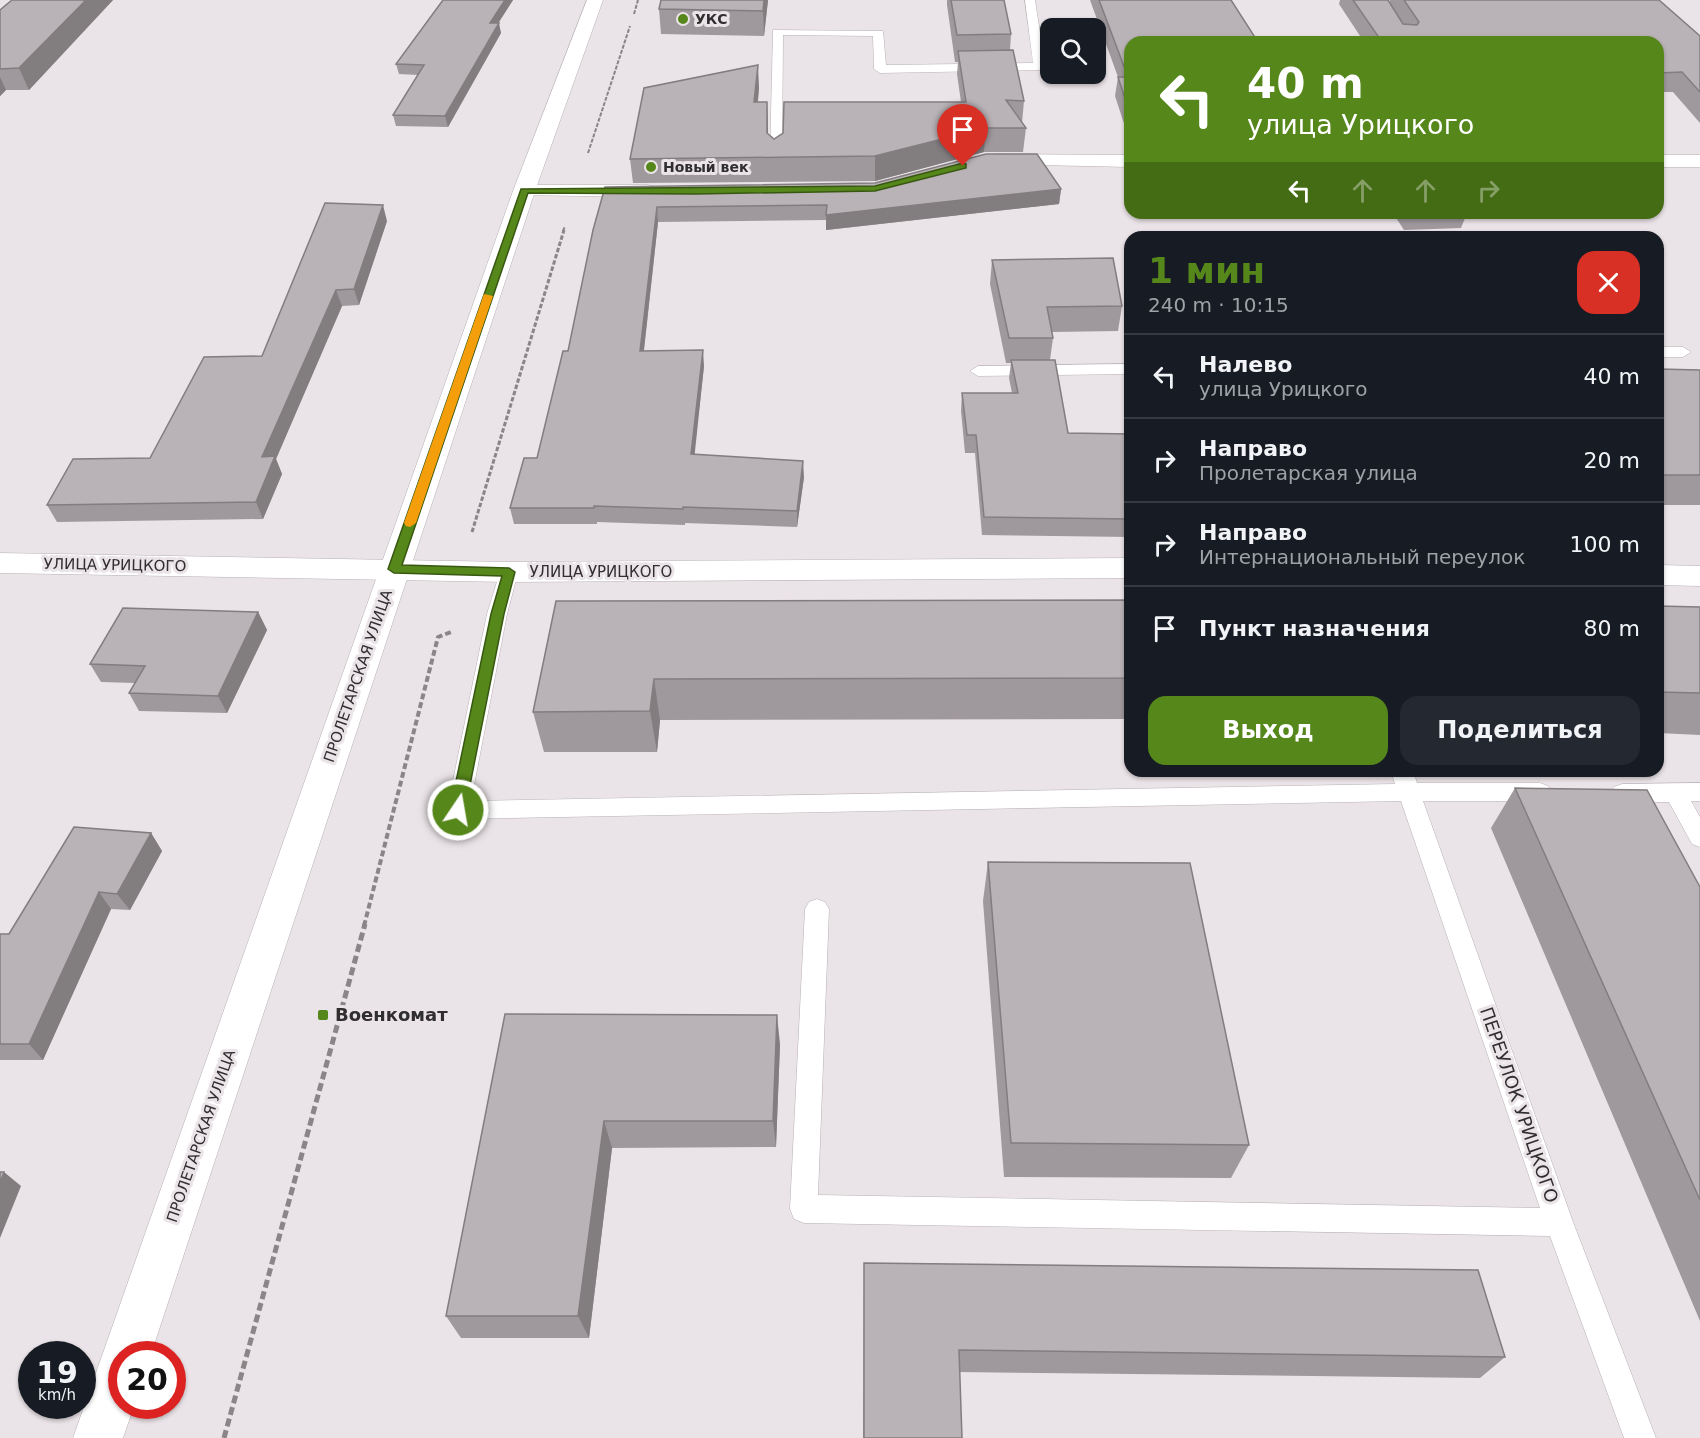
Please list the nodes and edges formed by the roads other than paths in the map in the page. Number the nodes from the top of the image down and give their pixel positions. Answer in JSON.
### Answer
{"nodes":[{"id":1,"x":596,"y":0,"type":"edge"},
{"id":2,"x":1030,"y":0,"type":"edge"},
{"id":3,"x":776,"y":157,"type":"edge"},
{"id":4,"x":1664,"y":160,"type":"edge"},
{"id":5,"x":1124,"y":161,"type":"edge"},
{"id":6,"x":1700,"y":161,"type":"edge"},
{"id":7,"x":974,"y":163,"type":"edge"},
{"id":8,"x":524,"y":191,"type":"junction"},
{"id":9,"x":671,"y":192,"type":"edge"},
{"id":10,"x":1664,"y":352,"type":"edge"},
{"id":11,"x":1683,"y":352,"type":"dead end"},
{"id":12,"x":1124,"y":369,"type":"edge"},
{"id":13,"x":978,"y":371,"type":"dead end"},
{"id":14,"x":0,"y":563,"type":"edge"},
{"id":15,"x":1124,"y":568,"type":"edge"},
{"id":16,"x":394,"y":569,"type":"junction"},
{"id":17,"x":509,"y":572,"type":"junction"},
{"id":18,"x":1664,"y":575,"type":"edge"},
{"id":19,"x":1700,"y":576,"type":"edge"},
{"id":20,"x":1406,"y":781,"type":"edge"},
{"id":21,"x":1560,"y":792,"type":"edge"},
{"id":22,"x":1606,"y":792,"type":"edge"},
{"id":23,"x":1700,"y":792,"type":"edge"},
{"id":24,"x":1676,"y":793,"type":"junction"},
{"id":25,"x":1700,"y":838,"type":"edge"},
{"id":26,"x":817,"y":909,"type":"dead end"},
{"id":27,"x":1559,"y":1222,"type":"junction"},
{"id":28,"x":131,"y":1341,"type":"edge"},
{"id":29,"x":108,"y":1410,"type":"edge"},
{"id":30,"x":98,"y":1438,"type":"edge"},
{"id":31,"x":1640,"y":1438,"type":"edge"}],
"edges":[{"from":1,"to":8,"type":"main road","name":"ПРОЛЕТАРСКАЯ УЛИЦА"},
{"from":2,"to":3,"type":"lane"},
{"from":4,"to":6,"type":"main road"},
{"from":5,"to":7,"type":"main road"},
{"from":8,"to":9,"type":"main road"},
{"from":8,"to":16,"type":"main road","name":"ПРОЛЕТАРСКАЯ УЛИЦА"},
{"from":10,"to":11,"type":"lane"},
{"from":12,"to":13,"type":"lane"},
{"from":14,"to":16,"type":"main road","name":"УЛИЦА УРИЦКОГО"},
{"from":15,"to":17,"type":"main road","name":"УЛИЦА УРИЦКОГО"},
{"from":16,"to":17,"type":"main road","name":"УЛИЦА УРИЦКОГО"},
{"from":16,"to":28,"type":"main road","name":"ПРОЛЕТАРСКАЯ УЛИЦА"},
{"from":17,"to":20,"type":"lane"},
{"from":18,"to":19,"type":"main road"},
{"from":20,"to":21,"type":"lane"},
{"from":20,"to":27,"type":"lane","name":"ПЕРЕУЛОК УРИЦКОГО"},
{"from":22,"to":24,"type":"lane"},
{"from":23,"to":24,"type":"lane"},
{"from":24,"to":25,"type":"lane"},
{"from":26,"to":27,"type":"lane"},
{"from":27,"to":31,"type":"lane","name":"ПЕРЕУЛОК УРИЦКОГО"},
{"from":29,"to":30,"type":"main road"}]}
